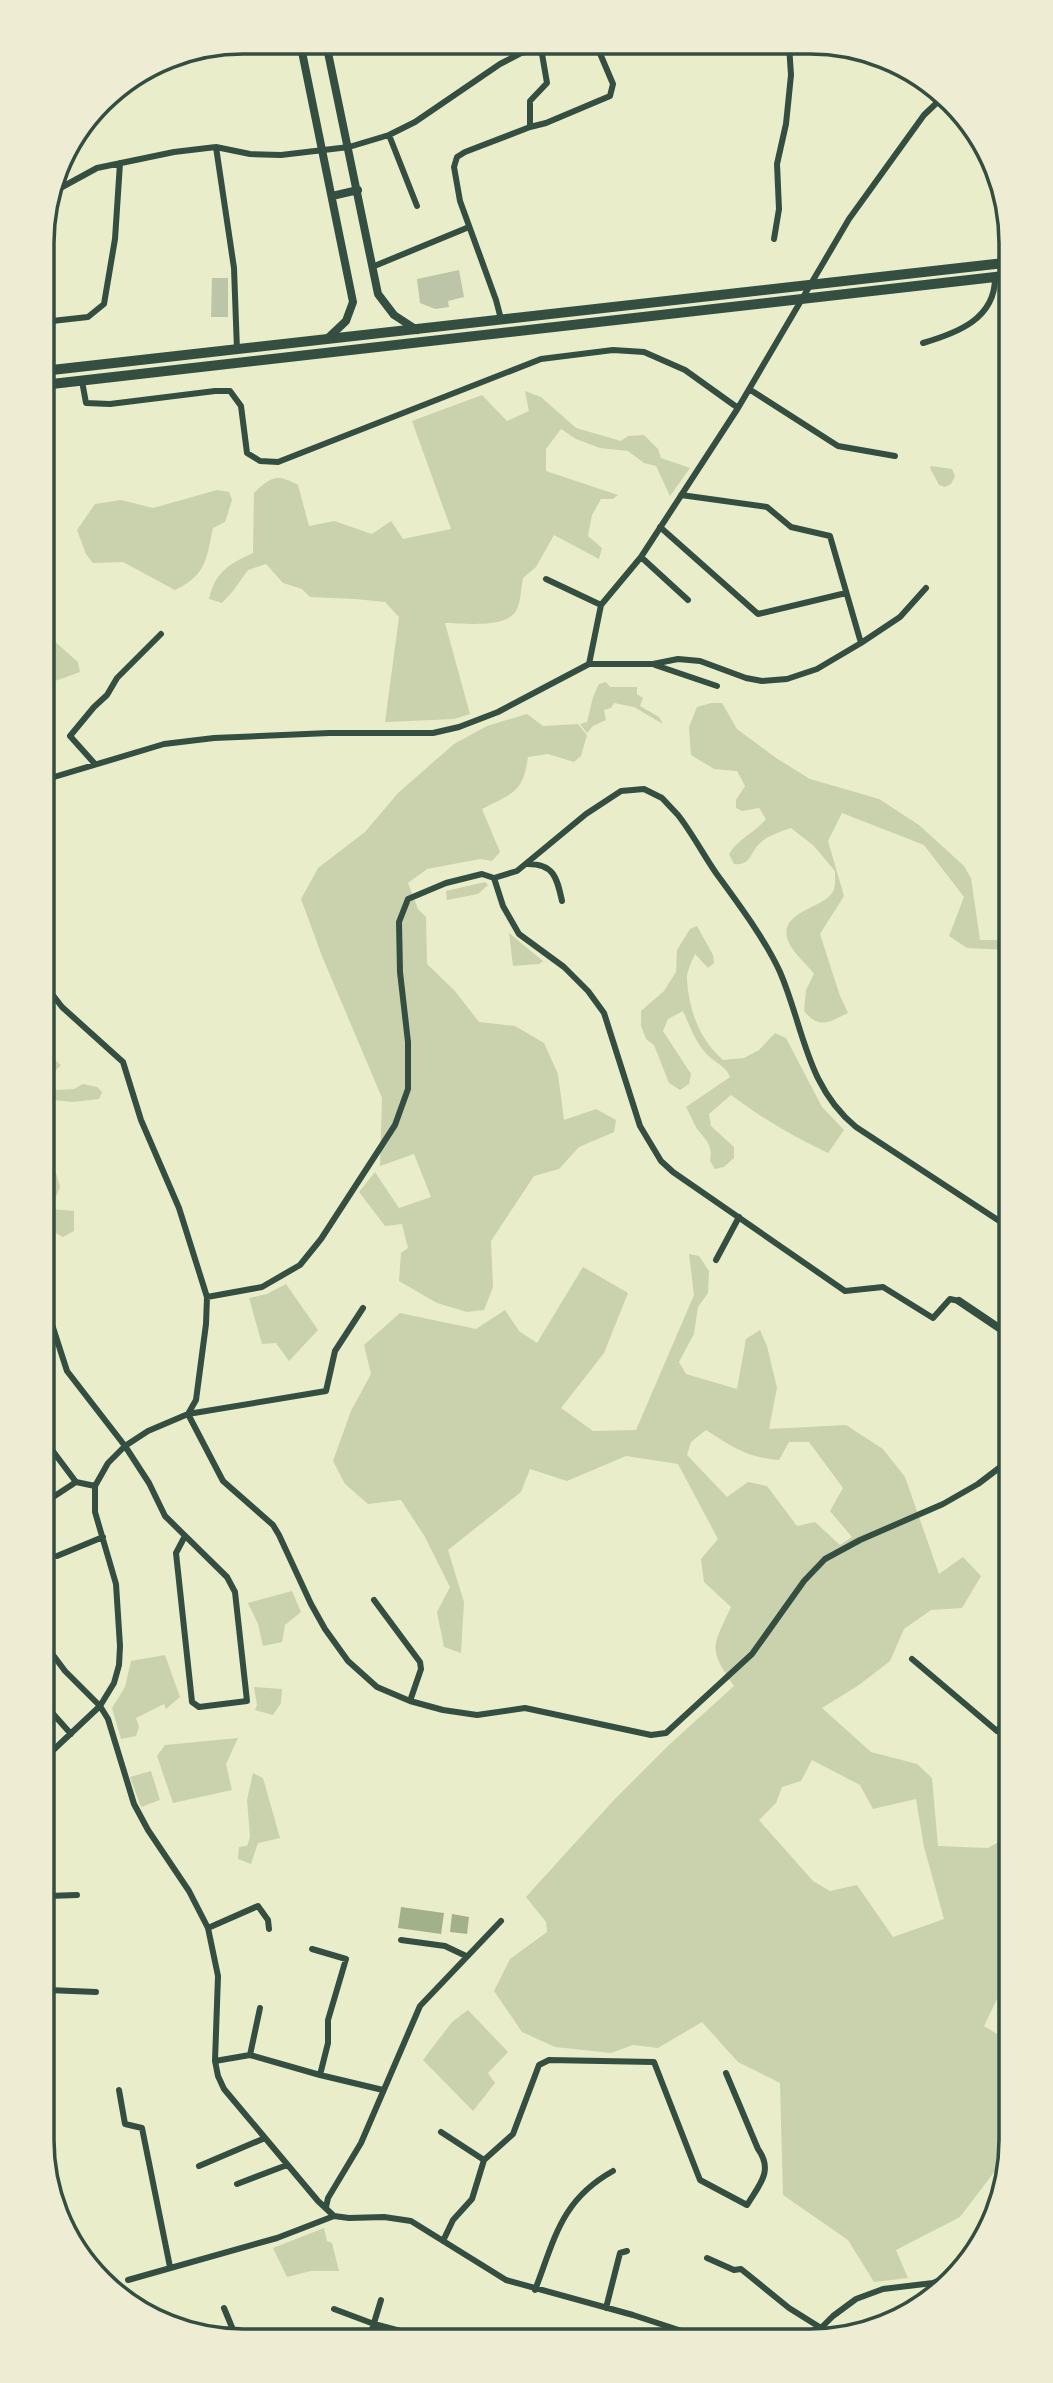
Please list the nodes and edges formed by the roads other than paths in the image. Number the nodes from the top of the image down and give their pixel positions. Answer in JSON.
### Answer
{"nodes":[{"id":1,"x":302,"y":54,"type":"edge"},
{"id":2,"x":328,"y":54,"type":"edge"},
{"id":3,"x":519,"y":54,"type":"edge"},
{"id":4,"x":542,"y":54,"type":"edge"},
{"id":5,"x":600,"y":54,"type":"edge"},
{"id":6,"x":790,"y":54,"type":"edge"},
{"id":7,"x":936,"y":104,"type":"edge"},
{"id":8,"x":530,"y":127,"type":"junction"},
{"id":9,"x":389,"y":135,"type":"junction"},
{"id":10,"x":216,"y":147,"type":"junction"},
{"id":11,"x":349,"y":147,"type":"junction"},
{"id":12,"x":322,"y":150,"type":"junction"},
{"id":13,"x":120,"y":163,"type":"junction"},
{"id":14,"x":64,"y":186,"type":"edge"},
{"id":15,"x":358,"y":190,"type":"junction"},
{"id":16,"x":332,"y":196,"type":"junction"},
{"id":17,"x":417,"y":206,"type":"dead end"},
{"id":18,"x":469,"y":227,"type":"junction"},
{"id":19,"x":774,"y":239,"type":"dead end"},
{"id":20,"x":999,"y":264,"type":"edge"},
{"id":21,"x":372,"y":267,"type":"junction"},
{"id":22,"x":999,"y":277,"type":"edge"},
{"id":23,"x":999,"y":280,"type":"edge"},
{"id":24,"x":501,"y":319,"type":"junction"},
{"id":25,"x":55,"y":321,"type":"edge"},
{"id":26,"x":418,"y":330,"type":"junction"},
{"id":27,"x":327,"y":339,"type":"junction"},
{"id":28,"x":923,"y":343,"type":"dead end"},
{"id":29,"x":237,"y":350,"type":"junction"},
{"id":30,"x":55,"y":370,"type":"edge"},
{"id":31,"x":82,"y":381,"type":"junction"},
{"id":32,"x":55,"y":384,"type":"edge"},
{"id":33,"x":749,"y":389,"type":"junction"},
{"id":34,"x":738,"y":408,"type":"junction"},
{"id":35,"x":895,"y":456,"type":"dead end"},
{"id":36,"x":681,"y":495,"type":"junction"},
{"id":37,"x":660,"y":527,"type":"junction"},
{"id":38,"x":641,"y":557,"type":"junction"},
{"id":39,"x":546,"y":579,"type":"dead end"},
{"id":40,"x":926,"y":588,"type":"dead end"},
{"id":41,"x":846,"y":593,"type":"junction"},
{"id":42,"x":688,"y":600,"type":"dead end"},
{"id":43,"x":601,"y":605,"type":"junction"},
{"id":44,"x":161,"y":634,"type":"dead end"},
{"id":45,"x":861,"y":643,"type":"junction"},
{"id":46,"x":589,"y":664,"type":"junction"},
{"id":47,"x":653,"y":664,"type":"junction"},
{"id":48,"x":716,"y":686,"type":"dead end"},
{"id":49,"x":95,"y":764,"type":"junction"},
{"id":50,"x":55,"y":777,"type":"edge"},
{"id":51,"x":526,"y":864,"type":"junction"},
{"id":52,"x":494,"y":878,"type":"junction"},
{"id":53,"x":562,"y":901,"type":"dead end"},
{"id":54,"x":55,"y":997,"type":"edge"},
{"id":55,"x":739,"y":1217,"type":"junction"},
{"id":56,"x":998,"y":1220,"type":"edge"},
{"id":57,"x":716,"y":1260,"type":"dead end"},
{"id":58,"x":207,"y":1297,"type":"junction"},
{"id":59,"x":959,"y":1301,"type":"joint"},
{"id":60,"x":363,"y":1308,"type":"dead end"},
{"id":61,"x":998,"y":1328,"type":"edge"},
{"id":62,"x":54,"y":1332,"type":"edge"},
{"id":63,"x":188,"y":1414,"type":"junction"},
{"id":64,"x":125,"y":1446,"type":"junction"},
{"id":65,"x":54,"y":1452,"type":"edge"},
{"id":66,"x":998,"y":1469,"type":"edge"},
{"id":67,"x":76,"y":1482,"type":"junction"},
{"id":68,"x":95,"y":1486,"type":"junction"},
{"id":69,"x":54,"y":1496,"type":"edge"},
{"id":70,"x":103,"y":1536,"type":"junction"},
{"id":71,"x":185,"y":1536,"type":"junction"},
{"id":72,"x":57,"y":1556,"type":"dead end"},
{"id":73,"x":374,"y":1600,"type":"dead end"},
{"id":74,"x":54,"y":1657,"type":"edge"},
{"id":75,"x":912,"y":1659,"type":"dead end"},
{"id":76,"x":410,"y":1701,"type":"junction"},
{"id":77,"x":100,"y":1706,"type":"junction"},
{"id":78,"x":54,"y":1715,"type":"edge"},
{"id":79,"x":998,"y":1730,"type":"edge"},
{"id":80,"x":71,"y":1734,"type":"junction"},
{"id":81,"x":54,"y":1749,"type":"edge"},
{"id":82,"x":77,"y":1895,"type":"dead end"},
{"id":83,"x":54,"y":1896,"type":"edge"},
{"id":84,"x":501,"y":1920,"type":"dead end"},
{"id":85,"x":208,"y":1928,"type":"junction"},
{"id":86,"x":269,"y":1929,"type":"dead end"},
{"id":87,"x":401,"y":1940,"type":"dead end"},
{"id":88,"x":312,"y":1949,"type":"dead end"},
{"id":89,"x":466,"y":1956,"type":"junction"},
{"id":90,"x":54,"y":1990,"type":"edge"},
{"id":91,"x":96,"y":1992,"type":"dead end"},
{"id":92,"x":260,"y":2008,"type":"dead end"},
{"id":93,"x":250,"y":2055,"type":"junction"},
{"id":94,"x":215,"y":2061,"type":"junction"},
{"id":95,"x":726,"y":2073,"type":"dead end"},
{"id":96,"x":320,"y":2075,"type":"junction"},
{"id":97,"x":119,"y":2090,"type":"dead end"},
{"id":98,"x":383,"y":2090,"type":"junction"},
{"id":99,"x":441,"y":2132,"type":"dead end"},
{"id":100,"x":265,"y":2138,"type":"junction"},
{"id":101,"x":484,"y":2160,"type":"junction"},
{"id":102,"x":287,"y":2165,"type":"junction"},
{"id":103,"x":200,"y":2166,"type":"dead end"},
{"id":104,"x":613,"y":2171,"type":"dead end"},
{"id":105,"x":237,"y":2184,"type":"dead end"},
{"id":106,"x":326,"y":2207,"type":"junction"},
{"id":107,"x":334,"y":2216,"type":"junction"},
{"id":108,"x":443,"y":2241,"type":"junction"},
{"id":109,"x":627,"y":2250,"type":"dead end"},
{"id":110,"x":707,"y":2258,"type":"dead end"},
{"id":111,"x":170,"y":2267,"type":"junction"},
{"id":112,"x":128,"y":2280,"type":"dead end"},
{"id":113,"x":933,"y":2283,"type":"edge"},
{"id":114,"x":535,"y":2290,"type":"junction"},
{"id":115,"x":381,"y":2300,"type":"dead end"},
{"id":116,"x":224,"y":2308,"type":"dead end"},
{"id":117,"x":606,"y":2308,"type":"junction"},
{"id":118,"x":334,"y":2309,"type":"dead end"},
{"id":119,"x":374,"y":2324,"type":"junction"},
{"id":120,"x":232,"y":2328,"type":"edge"},
{"id":121,"x":821,"y":2328,"type":"joint"},
{"id":122,"x":372,"y":2329,"type":"edge"},
{"id":123,"x":393,"y":2329,"type":"edge"},
{"id":124,"x":674,"y":2329,"type":"edge"}],
"edges":[{"from":1,"to":12,"type":"street"},
{"from":2,"to":11,"type":"street"},
{"from":3,"to":9,"type":"street"},
{"from":4,"to":8,"type":"street"},
{"from":5,"to":8,"type":"street"},
{"from":6,"to":19,"type":"street"},
{"from":7,"to":33,"type":"street"},
{"from":8,"to":18,"type":"street"},
{"from":9,"to":11,"type":"street"},
{"from":9,"to":17,"type":"street"},
{"from":10,"to":12,"type":"street"},
{"from":10,"to":13,"type":"street"},
{"from":10,"to":29,"type":"street"},
{"from":11,"to":12,"type":"street"},
{"from":11,"to":15,"type":"street"},
{"from":12,"to":16,"type":"street"},
{"from":13,"to":14,"type":"street"},
{"from":13,"to":25,"type":"street"},
{"from":15,"to":16,"type":"street"},
{"from":15,"to":21,"type":"street"},
{"from":16,"to":27,"type":"street"},
{"from":18,"to":21,"type":"street"},
{"from":18,"to":24,"type":"street"},
{"from":20,"to":24,"type":"highway"},
{"from":21,"to":26,"type":"street"},
{"from":22,"to":31,"type":"highway"},
{"from":23,"to":28,"type":"street"},
{"from":24,"to":26,"type":"highway"},
{"from":26,"to":27,"type":"highway"},
{"from":27,"to":29,"type":"highway"},
{"from":29,"to":30,"type":"highway"},
{"from":31,"to":32,"type":"highway"},
{"from":31,"to":34,"type":"street"},
{"from":33,"to":34,"type":"street"},
{"from":33,"to":35,"type":"street"},
{"from":34,"to":36,"type":"street"},
{"from":36,"to":37,"type":"street"},
{"from":36,"to":41,"type":"street"},
{"from":37,"to":38,"type":"street"},
{"from":37,"to":41,"type":"street"},
{"from":38,"to":42,"type":"street"},
{"from":38,"to":43,"type":"street"},
{"from":39,"to":43,"type":"street"},
{"from":40,"to":45,"type":"street"},
{"from":41,"to":45,"type":"street"},
{"from":43,"to":46,"type":"street"},
{"from":44,"to":49,"type":"street"},
{"from":45,"to":47,"type":"street"},
{"from":46,"to":47,"type":"street"},
{"from":46,"to":49,"type":"street"},
{"from":47,"to":48,"type":"street"},
{"from":49,"to":50,"type":"street"},
{"from":51,"to":52,"type":"street"},
{"from":51,"to":53,"type":"street"},
{"from":51,"to":56,"type":"street"},
{"from":52,"to":55,"type":"street"},
{"from":52,"to":58,"type":"street"},
{"from":54,"to":58,"type":"street"},
{"from":55,"to":57,"type":"street"},
{"from":55,"to":59,"type":"street"},
{"from":58,"to":63,"type":"street"},
{"from":59,"to":61,"type":"street"},
{"from":60,"to":63,"type":"street"},
{"from":62,"to":64,"type":"street"},
{"from":63,"to":64,"type":"street"},
{"from":63,"to":76,"type":"street"},
{"from":64,"to":68,"type":"street"},
{"from":64,"to":71,"type":"street"},
{"from":65,"to":67,"type":"street"},
{"from":66,"to":76,"type":"street"},
{"from":67,"to":68,"type":"street"},
{"from":67,"to":69,"type":"street"},
{"from":68,"to":70,"type":"street"},
{"from":70,"to":72,"type":"street"},
{"from":70,"to":77,"type":"street"},
{"from":71,"to":71,"type":"street"},
{"from":73,"to":76,"type":"street"},
{"from":74,"to":77,"type":"street"},
{"from":75,"to":79,"type":"street"},
{"from":77,"to":80,"type":"street"},
{"from":77,"to":85,"type":"street"},
{"from":78,"to":80,"type":"street"},
{"from":80,"to":81,"type":"street"},
{"from":82,"to":83,"type":"street"},
{"from":84,"to":89,"type":"street"},
{"from":85,"to":86,"type":"street"},
{"from":85,"to":94,"type":"street"},
{"from":87,"to":89,"type":"street"},
{"from":88,"to":96,"type":"street"},
{"from":89,"to":98,"type":"street"},
{"from":90,"to":91,"type":"street"},
{"from":92,"to":93,"type":"street"},
{"from":93,"to":94,"type":"street"},
{"from":93,"to":96,"type":"street"},
{"from":94,"to":100,"type":"street"},
{"from":95,"to":101,"type":"street"},
{"from":96,"to":98,"type":"street"},
{"from":97,"to":111,"type":"street"},
{"from":98,"to":106,"type":"street"},
{"from":99,"to":101,"type":"street"},
{"from":100,"to":102,"type":"street"},
{"from":100,"to":103,"type":"street"},
{"from":101,"to":108,"type":"street"},
{"from":102,"to":105,"type":"street"},
{"from":102,"to":106,"type":"street"},
{"from":104,"to":114,"type":"street"},
{"from":106,"to":107,"type":"street"},
{"from":107,"to":108,"type":"street"},
{"from":107,"to":111,"type":"street"},
{"from":108,"to":114,"type":"street"},
{"from":109,"to":117,"type":"street"},
{"from":110,"to":121,"type":"street"},
{"from":111,"to":112,"type":"street"},
{"from":113,"to":121,"type":"street"},
{"from":114,"to":117,"type":"street"},
{"from":115,"to":119,"type":"street"},
{"from":116,"to":120,"type":"street"},
{"from":117,"to":124,"type":"street"},
{"from":118,"to":119,"type":"street"},
{"from":119,"to":122,"type":"street"},
{"from":119,"to":123,"type":"street"}]}
